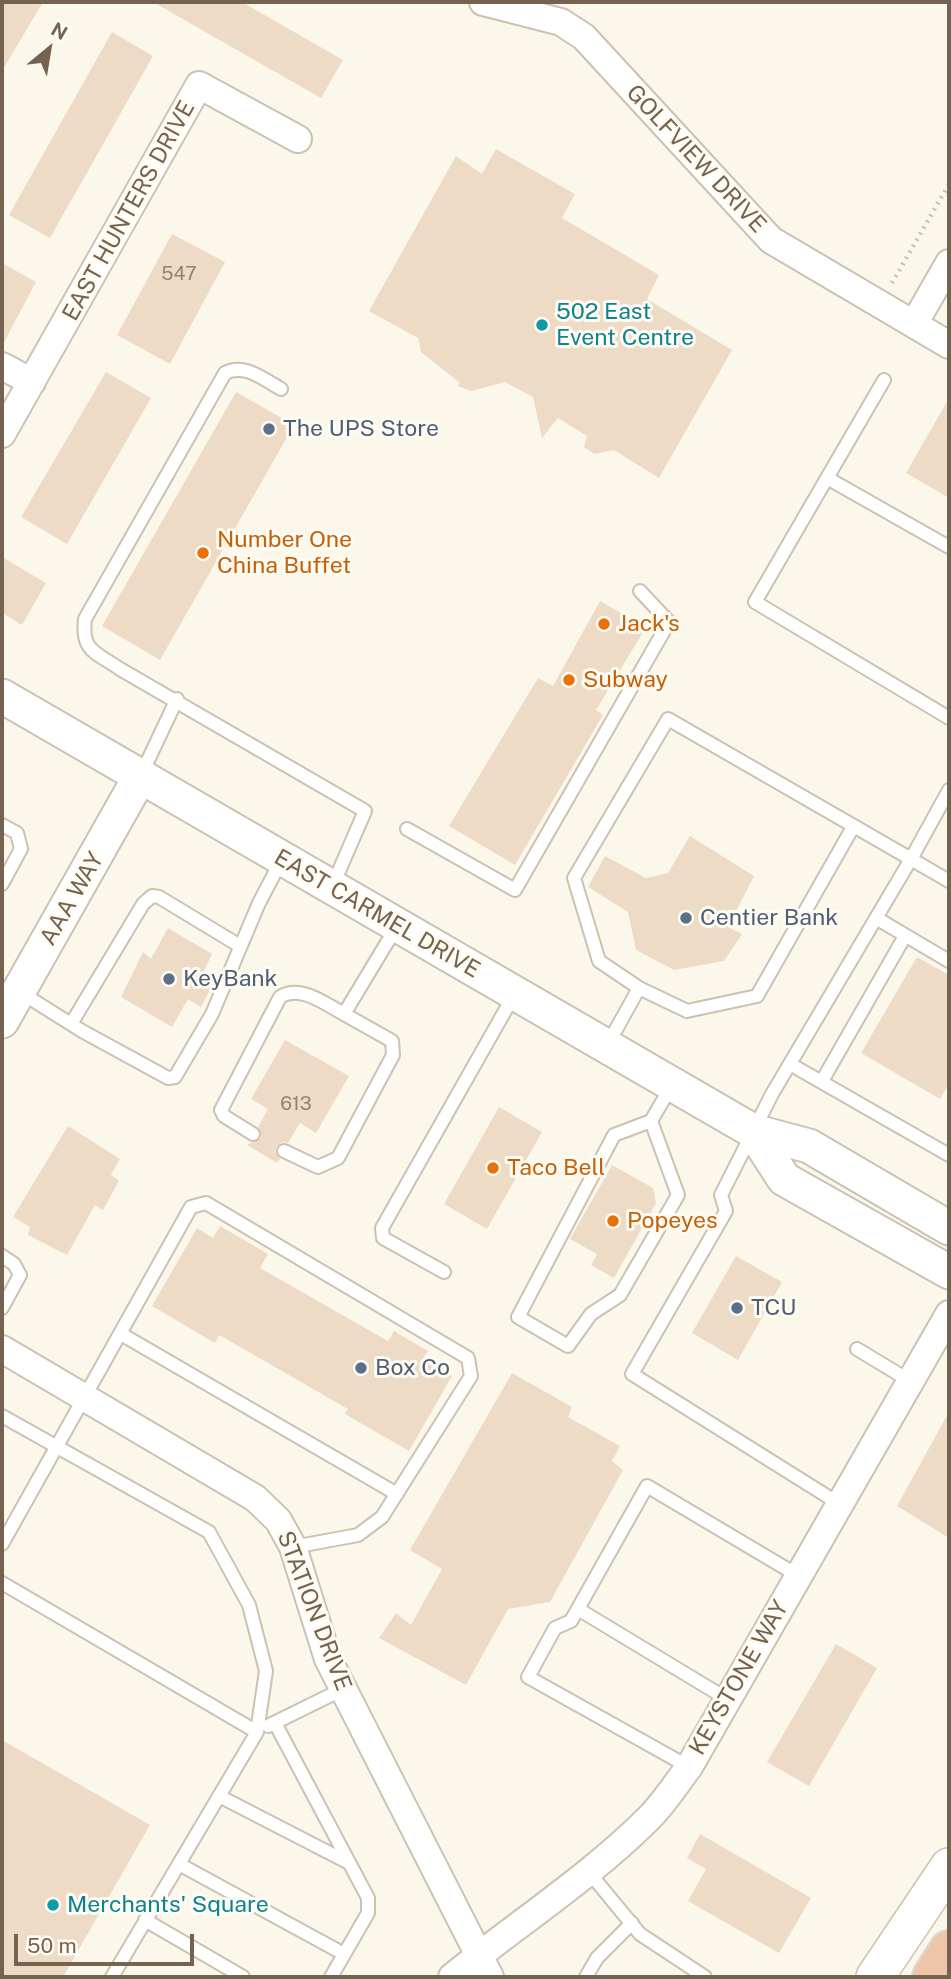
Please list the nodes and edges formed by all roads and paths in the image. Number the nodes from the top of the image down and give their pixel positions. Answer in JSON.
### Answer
{"nodes":[{"id":1,"x":483,"y":2,"type":"edge"},
{"id":2,"x":298,"y":139,"type":"dead end"},
{"id":3,"x":949,"y":184,"type":"edge"},
{"id":4,"x":949,"y":263,"type":"edge"},
{"id":5,"x":880,"y":305,"type":"junction"},
{"id":6,"x":914,"y":324,"type":"junction"},
{"id":7,"x":949,"y":345,"type":"edge"},
{"id":8,"x":2,"y":366,"type":"edge"},
{"id":9,"x":884,"y":380,"type":"dead end"},
{"id":10,"x":32,"y":382,"type":"junction"},
{"id":11,"x":281,"y":389,"type":"dead end"},
{"id":12,"x":2,"y":434,"type":"edge"},
{"id":13,"x":827,"y":478,"type":"junction"},
{"id":14,"x":949,"y":547,"type":"edge"},
{"id":15,"x":639,"y":591,"type":"dead end"},
{"id":16,"x":2,"y":696,"type":"edge"},
{"id":17,"x":177,"y":699,"type":"junction"},
{"id":18,"x":949,"y":718,"type":"edge"},
{"id":19,"x":141,"y":775,"type":"junction"},
{"id":20,"x":949,"y":790,"type":"edge"},
{"id":21,"x":2,"y":825,"type":"edge"},
{"id":22,"x":853,"y":827,"type":"junction"},
{"id":23,"x":407,"y":829,"type":"dead end"},
{"id":24,"x":282,"y":858,"type":"junction"},
{"id":25,"x":911,"y":859,"type":"junction"},
{"id":26,"x":949,"y":881,"type":"edge"},
{"id":27,"x":2,"y":884,"type":"edge"},
{"id":28,"x":332,"y":887,"type":"junction"},
{"id":29,"x":876,"y":918,"type":"junction"},
{"id":30,"x":397,"y":925,"type":"junction"},
{"id":31,"x":905,"y":936,"type":"junction"},
{"id":32,"x":240,"y":946,"type":"junction"},
{"id":33,"x":949,"y":961,"type":"edge"},
{"id":34,"x":639,"y":988,"type":"junction"},
{"id":35,"x":19,"y":991,"type":"junction"},
{"id":36,"x":514,"y":994,"type":"junction"},
{"id":37,"x":344,"y":1014,"type":"junction"},
{"id":38,"x":2,"y":1021,"type":"edge"},
{"id":39,"x":76,"y":1028,"type":"junction"},
{"id":40,"x":606,"y":1047,"type":"junction"},
{"id":41,"x":790,"y":1064,"type":"junction"},
{"id":42,"x":822,"y":1082,"type":"junction"},
{"id":43,"x":672,"y":1084,"type":"junction"},
{"id":44,"x":651,"y":1121,"type":"junction"},
{"id":45,"x":753,"y":1131,"type":"junction"},
{"id":46,"x":253,"y":1134,"type":"dead end"},
{"id":47,"x":284,"y":1151,"type":"dead end"},
{"id":48,"x":949,"y":1155,"type":"edge"},
{"id":49,"x":949,"y":1227,"type":"edge"},
{"id":50,"x":2,"y":1256,"type":"edge"},
{"id":51,"x":444,"y":1272,"type":"dead end"},
{"id":52,"x":949,"y":1272,"type":"edge"},
{"id":53,"x":2,"y":1308,"type":"edge"},
{"id":54,"x":949,"y":1314,"type":"edge"},
{"id":55,"x":121,"y":1334,"type":"junction"},
{"id":56,"x":2,"y":1349,"type":"edge"},
{"id":57,"x":857,"y":1349,"type":"dead end"},
{"id":58,"x":910,"y":1381,"type":"junction"},
{"id":59,"x":85,"y":1398,"type":"junction"},
{"id":60,"x":2,"y":1416,"type":"edge"},
{"id":61,"x":57,"y":1447,"type":"junction"},
{"id":62,"x":397,"y":1494,"type":"junction"},
{"id":63,"x":838,"y":1503,"type":"junction"},
{"id":64,"x":2,"y":1544,"type":"edge"},
{"id":65,"x":293,"y":1546,"type":"junction"},
{"id":66,"x":797,"y":1575,"type":"junction"},
{"id":67,"x":2,"y":1583,"type":"edge"},
{"id":68,"x":578,"y":1609,"type":"junction"},
{"id":69,"x":343,"y":1689,"type":"junction"},
{"id":70,"x":727,"y":1699,"type":"junction"},
{"id":71,"x":275,"y":1723,"type":"junction"},
{"id":72,"x":257,"y":1732,"type":"junction"},
{"id":73,"x":689,"y":1767,"type":"junction"},
{"id":74,"x":219,"y":1796,"type":"junction"},
{"id":75,"x":178,"y":1864,"type":"junction"},
{"id":76,"x":350,"y":1864,"type":"junction"},
{"id":77,"x":949,"y":1867,"type":"edge"},
{"id":78,"x":588,"y":1871,"type":"junction"},
{"id":79,"x":145,"y":1920,"type":"junction"},
{"id":80,"x":632,"y":1923,"type":"junction"},
{"id":81,"x":949,"y":1951,"type":"edge"},
{"id":82,"x":344,"y":1954,"type":"junction"},
{"id":83,"x":485,"y":1966,"type":"edge"},
{"id":84,"x":112,"y":1977,"type":"edge"},
{"id":85,"x":243,"y":1977,"type":"edge"},
{"id":86,"x":331,"y":1977,"type":"edge"},
{"id":87,"x":452,"y":1977,"type":"edge"},
{"id":88,"x":586,"y":1977,"type":"edge"},
{"id":89,"x":705,"y":1977,"type":"edge"},
{"id":90,"x":876,"y":1977,"type":"edge"},
{"id":91,"x":932,"y":1977,"type":"edge"}],
"edges":[{"from":1,"to":5,"type":"street","name":"GOLFVIEW DRIVE"},
{"from":2,"to":10,"type":"street","name":"EAST HUNTERS DRIVE"},
{"from":3,"to":5,"type":"path"},
{"from":4,"to":6,"type":"street"},
{"from":5,"to":6,"type":"street","name":"GOLFVIEW DRIVE"},
{"from":6,"to":7,"type":"street","name":"GOLFVIEW DRIVE"},
{"from":8,"to":10,"type":"street"},
{"from":9,"to":13,"type":"lane"},
{"from":10,"to":12,"type":"street","name":"EAST HUNTERS DRIVE"},
{"from":11,"to":17,"type":"lane"},
{"from":13,"to":14,"type":"lane"},
{"from":13,"to":18,"type":"lane"},
{"from":15,"to":23,"type":"lane"},
{"from":16,"to":19,"type":"street","name":"EAST CARMEL DRIVE"},
{"from":17,"to":19,"type":"lane"},
{"from":17,"to":28,"type":"lane"},
{"from":19,"to":24,"type":"street","name":"EAST CARMEL DRIVE"},
{"from":19,"to":35,"type":"street","name":"AAA WAY"},
{"from":20,"to":25,"type":"lane"},
{"from":21,"to":27,"type":"lane"},
{"from":22,"to":25,"type":"lane"},
{"from":22,"to":34,"type":"lane"},
{"from":22,"to":34,"type":"lane"},
{"from":24,"to":28,"type":"street","name":"EAST CARMEL DRIVE"},
{"from":24,"to":32,"type":"lane"},
{"from":25,"to":26,"type":"lane"},
{"from":25,"to":29,"type":"lane"},
{"from":28,"to":30,"type":"street","name":"EAST CARMEL DRIVE"},
{"from":29,"to":31,"type":"lane"},
{"from":29,"to":41,"type":"lane"},
{"from":30,"to":36,"type":"street","name":"EAST CARMEL DRIVE"},
{"from":30,"to":37,"type":"lane"},
{"from":31,"to":33,"type":"lane"},
{"from":31,"to":42,"type":"lane"},
{"from":32,"to":39,"type":"lane"},
{"from":32,"to":39,"type":"lane"},
{"from":34,"to":40,"type":"lane"},
{"from":35,"to":38,"type":"street","name":"AAA WAY"},
{"from":35,"to":39,"type":"lane"},
{"from":36,"to":40,"type":"street","name":"EAST CARMEL DRIVE"},
{"from":36,"to":51,"type":"lane"},
{"from":37,"to":46,"type":"lane"},
{"from":37,"to":47,"type":"lane"},
{"from":40,"to":43,"type":"street","name":"EAST CARMEL DRIVE"},
{"from":41,"to":42,"type":"lane"},
{"from":41,"to":45,"type":"lane"},
{"from":42,"to":48,"type":"lane"},
{"from":43,"to":44,"type":"lane"},
{"from":43,"to":45,"type":"street","name":"EAST CARMEL DRIVE"},
{"from":44,"to":44,"type":"lane"},
{"from":45,"to":49,"type":"street","name":"EAST CARMEL DRIVE"},
{"from":45,"to":52,"type":"street","name":"EAST CARMEL DRIVE"},
{"from":45,"to":63,"type":"lane"},
{"from":50,"to":53,"type":"lane"},
{"from":54,"to":58,"type":"street","name":"KEYSTONE WAY"},
{"from":55,"to":59,"type":"lane"},
{"from":55,"to":62,"type":"lane"},
{"from":55,"to":62,"type":"lane"},
{"from":56,"to":59,"type":"street","name":"STATION DRIVE"},
{"from":57,"to":58,"type":"lane"},
{"from":58,"to":63,"type":"street","name":"KEYSTONE WAY"},
{"from":59,"to":61,"type":"lane"},
{"from":59,"to":65,"type":"street","name":"STATION DRIVE"},
{"from":60,"to":61,"type":"lane"},
{"from":61,"to":64,"type":"lane"},
{"from":61,"to":72,"type":"lane"},
{"from":62,"to":65,"type":"lane"},
{"from":63,"to":66,"type":"street","name":"KEYSTONE WAY"},
{"from":65,"to":69,"type":"street","name":"STATION DRIVE"},
{"from":66,"to":68,"type":"lane"},
{"from":66,"to":70,"type":"street","name":"KEYSTONE WAY"},
{"from":67,"to":72,"type":"lane"},
{"from":68,"to":70,"type":"lane"},
{"from":68,"to":73,"type":"lane"},
{"from":69,"to":71,"type":"lane"},
{"from":69,"to":83,"type":"street","name":"STATION DRIVE"},
{"from":70,"to":73,"type":"street","name":"KEYSTONE WAY"},
{"from":71,"to":72,"type":"lane"},
{"from":71,"to":76,"type":"lane"},
{"from":72,"to":74,"type":"lane"},
{"from":73,"to":78,"type":"street","name":"KEYSTONE WAY"},
{"from":74,"to":75,"type":"lane"},
{"from":74,"to":76,"type":"lane"},
{"from":75,"to":79,"type":"lane"},
{"from":75,"to":82,"type":"lane"},
{"from":76,"to":82,"type":"lane"},
{"from":77,"to":90,"type":"main road"},
{"from":78,"to":80,"type":"lane"},
{"from":78,"to":83,"type":"street","name":"KEYSTONE WAY"},
{"from":79,"to":84,"type":"lane"},
{"from":79,"to":85,"type":"lane"},
{"from":80,"to":88,"type":"lane"},
{"from":80,"to":89,"type":"lane"},
{"from":81,"to":91,"type":"highway"},
{"from":82,"to":86,"type":"lane"},
{"from":83,"to":87,"type":"street","name":"KEYSTONE WAY"}]}
